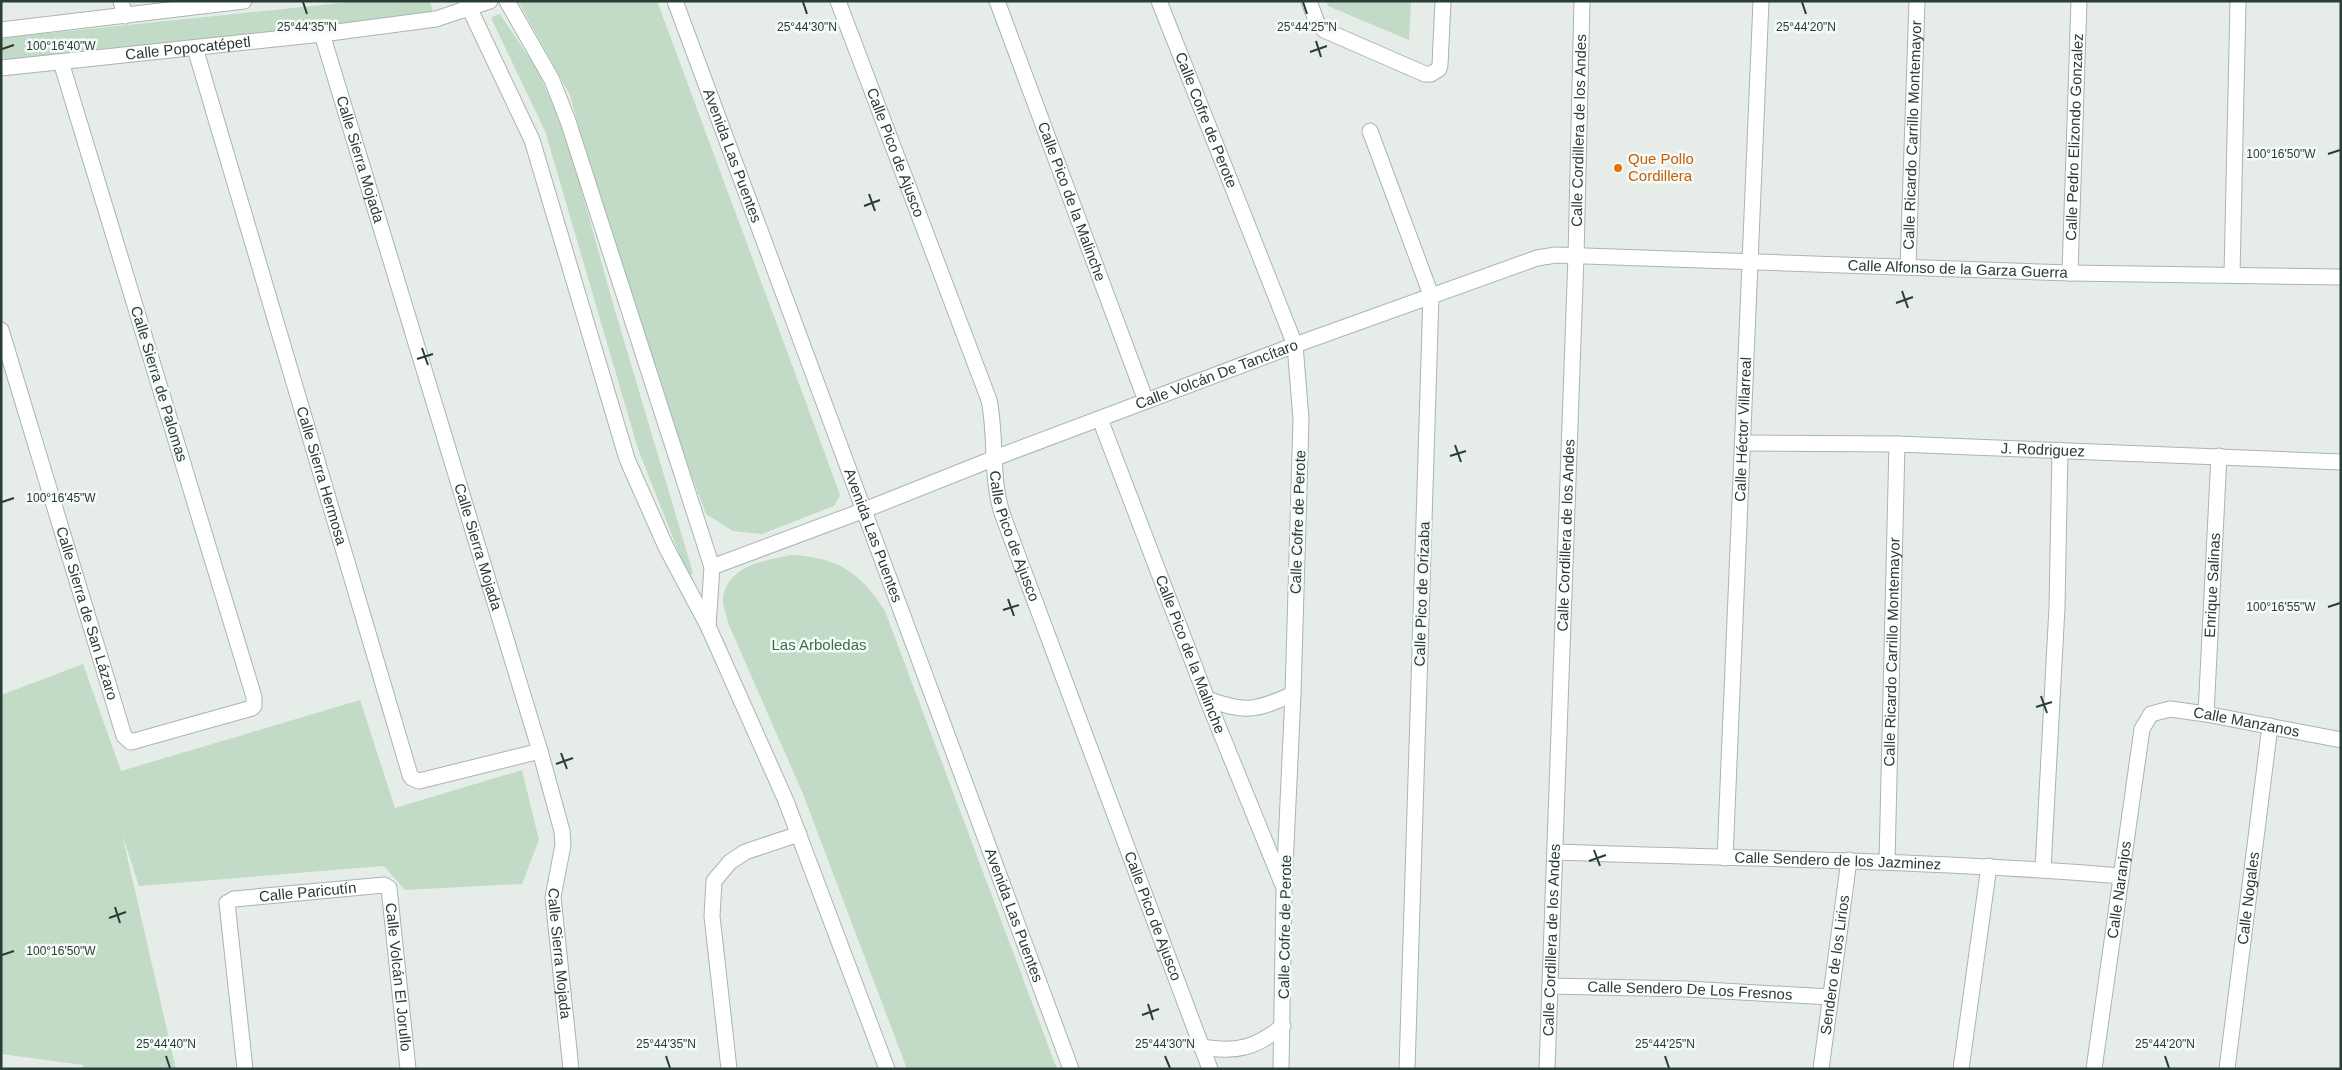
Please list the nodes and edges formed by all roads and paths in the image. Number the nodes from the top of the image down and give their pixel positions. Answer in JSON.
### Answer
{"nodes":[{"id":1,"x":121,"y":1,"type":"edge"},
{"id":2,"x":244,"y":1,"type":"edge"},
{"id":3,"x":490,"y":1,"type":"edge"},
{"id":4,"x":507,"y":1,"type":"edge"},
{"id":5,"x":675,"y":1,"type":"edge"},
{"id":6,"x":838,"y":1,"type":"edge"},
{"id":7,"x":997,"y":1,"type":"edge"},
{"id":8,"x":1159,"y":1,"type":"edge"},
{"id":9,"x":1309,"y":1,"type":"edge"},
{"id":10,"x":1443,"y":1,"type":"edge"},
{"id":11,"x":1582,"y":1,"type":"edge"},
{"id":12,"x":1761,"y":1,"type":"edge"},
{"id":13,"x":1917,"y":1,"type":"edge"},
{"id":14,"x":2079,"y":1,"type":"edge"},
{"id":15,"x":2238,"y":1,"type":"edge"},
{"id":16,"x":467,"y":5,"type":"edge"},
{"id":17,"x":125,"y":16,"type":"junction"},
{"id":18,"x":1,"y":30,"type":"edge"},
{"id":19,"x":322,"y":34,"type":"junction"},
{"id":20,"x":195,"y":48,"type":"junction"},
{"id":21,"x":61,"y":62,"type":"junction"},
{"id":22,"x":1,"y":68,"type":"edge"},
{"id":23,"x":1370,"y":131,"type":"dead end"},
{"id":24,"x":1576,"y":256,"type":"junction"},
{"id":25,"x":1750,"y":263,"type":"junction"},
{"id":26,"x":1908,"y":267,"type":"junction"},
{"id":27,"x":2070,"y":273,"type":"junction"},
{"id":28,"x":2232,"y":275,"type":"junction"},
{"id":29,"x":2341,"y":276,"type":"edge"},
{"id":30,"x":1431,"y":295,"type":"junction"},
{"id":31,"x":1,"y":330,"type":"edge"},
{"id":32,"x":1295,"y":345,"type":"junction"},
{"id":33,"x":1146,"y":401,"type":"junction"},
{"id":34,"x":1100,"y":419,"type":"junction"},
{"id":35,"x":1744,"y":443,"type":"junction"},
{"id":36,"x":1897,"y":444,"type":"junction"},
{"id":37,"x":2060,"y":450,"type":"junction"},
{"id":38,"x":2219,"y":456,"type":"junction"},
{"id":39,"x":994,"y":458,"type":"junction"},
{"id":40,"x":2341,"y":462,"type":"edge"},
{"id":41,"x":862,"y":511,"type":"junction"},
{"id":42,"x":712,"y":568,"type":"junction"},
{"id":43,"x":708,"y":626,"type":"junction"},
{"id":44,"x":1293,"y":694,"type":"junction"},
{"id":45,"x":1207,"y":699,"type":"junction"},
{"id":46,"x":254,"y":706,"type":"joint"},
{"id":47,"x":2152,"y":714,"type":"joint"},
{"id":48,"x":2206,"y":714,"type":"junction"},
{"id":49,"x":2270,"y":726,"type":"junction"},
{"id":50,"x":2341,"y":740,"type":"edge"},
{"id":51,"x":540,"y":751,"type":"junction"},
{"id":52,"x":799,"y":834,"type":"junction"},
{"id":53,"x":1556,"y":852,"type":"junction"},
{"id":54,"x":1725,"y":858,"type":"junction"},
{"id":55,"x":1849,"y":860,"type":"junction"},
{"id":56,"x":1887,"y":861,"type":"junction"},
{"id":57,"x":1989,"y":866,"type":"junction"},
{"id":58,"x":2043,"y":869,"type":"junction"},
{"id":59,"x":2121,"y":876,"type":"junction"},
{"id":60,"x":389,"y":886,"type":"joint"},
{"id":61,"x":1284,"y":889,"type":"junction"},
{"id":62,"x":1550,"y":986,"type":"junction"},
{"id":63,"x":1830,"y":997,"type":"junction"},
{"id":64,"x":1283,"y":1026,"type":"junction"},
{"id":65,"x":1201,"y":1047,"type":"junction"},
{"id":66,"x":245,"y":1069,"type":"edge"},
{"id":67,"x":408,"y":1069,"type":"edge"},
{"id":68,"x":571,"y":1069,"type":"edge"},
{"id":69,"x":729,"y":1069,"type":"edge"},
{"id":70,"x":887,"y":1069,"type":"edge"},
{"id":71,"x":1071,"y":1069,"type":"edge"},
{"id":72,"x":1210,"y":1069,"type":"edge"},
{"id":73,"x":1281,"y":1069,"type":"edge"},
{"id":74,"x":1407,"y":1069,"type":"edge"},
{"id":75,"x":1547,"y":1069,"type":"edge"},
{"id":76,"x":1821,"y":1069,"type":"edge"},
{"id":77,"x":1961,"y":1069,"type":"edge"},
{"id":78,"x":2094,"y":1069,"type":"edge"},
{"id":79,"x":2227,"y":1069,"type":"edge"}],
"edges":[{"from":1,"to":17,"type":"street"},
{"from":2,"to":17,"type":"street"},
{"from":3,"to":16,"type":"street","name":"Calle Popocatépetl"},
{"from":4,"to":42,"type":"street"},
{"from":5,"to":41,"type":"street","name":"Avenida Las Puentes"},
{"from":6,"to":39,"type":"street","name":"Calle Pico de Ajusco"},
{"from":7,"to":33,"type":"street","name":"Calle Pico de la Malinche"},
{"from":8,"to":32,"type":"street","name":"Calle Cofre de Perote"},
{"from":9,"to":10,"type":"street"},
{"from":11,"to":24,"type":"street","name":"Calle Cordillera de los Andes"},
{"from":12,"to":25,"type":"street","name":"Calle Héctor Villarreal"},
{"from":13,"to":26,"type":"street","name":"Calle Ricardo Carrillo Montemayor"},
{"from":14,"to":27,"type":"street","name":"Calle Pedro Elizondo Gonzalez"},
{"from":15,"to":28,"type":"street"},
{"from":16,"to":19,"type":"street","name":"Calle Popocatépetl"},
{"from":16,"to":43,"type":"street"},
{"from":17,"to":18,"type":"street"},
{"from":19,"to":20,"type":"street","name":"Calle Popocatépetl"},
{"from":19,"to":51,"type":"street","name":"Calle Sierra Mojada"},
{"from":20,"to":21,"type":"street","name":"Calle Popocatépetl"},
{"from":20,"to":51,"type":"street","name":"Calle Sierra Hermosa"},
{"from":21,"to":22,"type":"street","name":"Calle Popocatépetl"},
{"from":21,"to":46,"type":"street","name":"Calle Sierra de Palomas"},
{"from":23,"to":30,"type":"street","name":"Calle Pico de Orizaba"},
{"from":24,"to":25,"type":"street","name":"Calle Alfonso de la Garza Guerra"},
{"from":24,"to":30,"type":"street","name":"Calle Volcán De Tancítaro"},
{"from":24,"to":53,"type":"street","name":"Calle Cordillera de los Andes"},
{"from":25,"to":26,"type":"street","name":"Calle Alfonso de la Garza Guerra"},
{"from":25,"to":35,"type":"street","name":"Calle Héctor Villarreal"},
{"from":26,"to":27,"type":"street","name":"Calle Alfonso de la Garza Guerra"},
{"from":27,"to":28,"type":"street","name":"Calle Alfonso de la Garza Guerra"},
{"from":28,"to":29,"type":"street","name":"Calle Alfonso de la Garza Guerra"},
{"from":30,"to":32,"type":"street","name":"Calle Volcán De Tancítaro"},
{"from":30,"to":74,"type":"street","name":"Calle Pico de Orizaba"},
{"from":31,"to":46,"type":"street","name":"Calle Sierra de San Lázaro"},
{"from":32,"to":33,"type":"street","name":"Calle Volcán De Tancítaro"},
{"from":32,"to":44,"type":"street","name":"Calle Cofre de Perote"},
{"from":33,"to":34,"type":"street","name":"Calle Volcán De Tancítaro"},
{"from":34,"to":39,"type":"street","name":"Calle Volcán De Tancítaro"},
{"from":34,"to":45,"type":"street","name":"Calle Pico de la Malinche"},
{"from":35,"to":36,"type":"street","name":"J. Rodriguez"},
{"from":35,"to":54,"type":"street","name":"Calle Héctor Villarreal"},
{"from":36,"to":37,"type":"street","name":"J. Rodriguez"},
{"from":36,"to":56,"type":"street","name":"Calle Ricardo Carrillo Montemayor"},
{"from":37,"to":38,"type":"street","name":"J. Rodriguez"},
{"from":37,"to":58,"type":"street"},
{"from":38,"to":40,"type":"street","name":"J. Rodriguez"},
{"from":38,"to":48,"type":"street","name":"Enrique Salinas"},
{"from":39,"to":41,"type":"street","name":"Calle Volcán De Tancítaro"},
{"from":39,"to":65,"type":"street","name":"Calle Pico de Ajusco"},
{"from":41,"to":42,"type":"street","name":"Calle Volcán De Tancítaro"},
{"from":41,"to":71,"type":"street","name":"Avenida Las Puentes"},
{"from":42,"to":43,"type":"street"},
{"from":43,"to":52,"type":"street"},
{"from":44,"to":45,"type":"street"},
{"from":44,"to":61,"type":"street","name":"Calle Cofre de Perote"},
{"from":45,"to":61,"type":"street","name":"Calle Pico de la Malinche"},
{"from":47,"to":48,"type":"street","name":"Calle Manzanos"},
{"from":47,"to":59,"type":"street","name":"Calle Naranjos"},
{"from":48,"to":49,"type":"street","name":"Calle Manzanos"},
{"from":49,"to":50,"type":"street","name":"Calle Manzanos"},
{"from":49,"to":79,"type":"street","name":"Calle Nogales"},
{"from":51,"to":68,"type":"street","name":"Calle Sierra Mojada"},
{"from":52,"to":69,"type":"street"},
{"from":52,"to":70,"type":"street"},
{"from":53,"to":54,"type":"street","name":"Calle Sendero de los Jazminez"},
{"from":53,"to":62,"type":"street","name":"Calle Cordillera de los Andes"},
{"from":54,"to":55,"type":"street","name":"Calle Sendero de los Jazminez"},
{"from":55,"to":56,"type":"street","name":"Calle Sendero de los Jazminez"},
{"from":55,"to":63,"type":"street","name":"Sendero de los Lirios"},
{"from":56,"to":57,"type":"street","name":"Calle Sendero de los Jazminez"},
{"from":57,"to":58,"type":"street","name":"Calle Sendero de los Jazminez"},
{"from":57,"to":77,"type":"street"},
{"from":58,"to":59,"type":"street","name":"Calle Sendero de los Jazminez"},
{"from":59,"to":78,"type":"street","name":"Calle Naranjos"},
{"from":60,"to":66,"type":"street","name":"Calle Paricutín"},
{"from":60,"to":67,"type":"street","name":"Calle Volcán El Jorullo"},
{"from":61,"to":64,"type":"street","name":"Calle Cofre de Perote"},
{"from":62,"to":63,"type":"street","name":"Calle Sendero De Los Fresnos"},
{"from":62,"to":75,"type":"street","name":"Calle Cordillera de los Andes"},
{"from":63,"to":76,"type":"street","name":"Sendero de los Lirios"},
{"from":64,"to":65,"type":"street"},
{"from":64,"to":73,"type":"street","name":"Calle Cofre de Perote"},
{"from":65,"to":72,"type":"street","name":"Calle Pico de Ajusco"}]}
